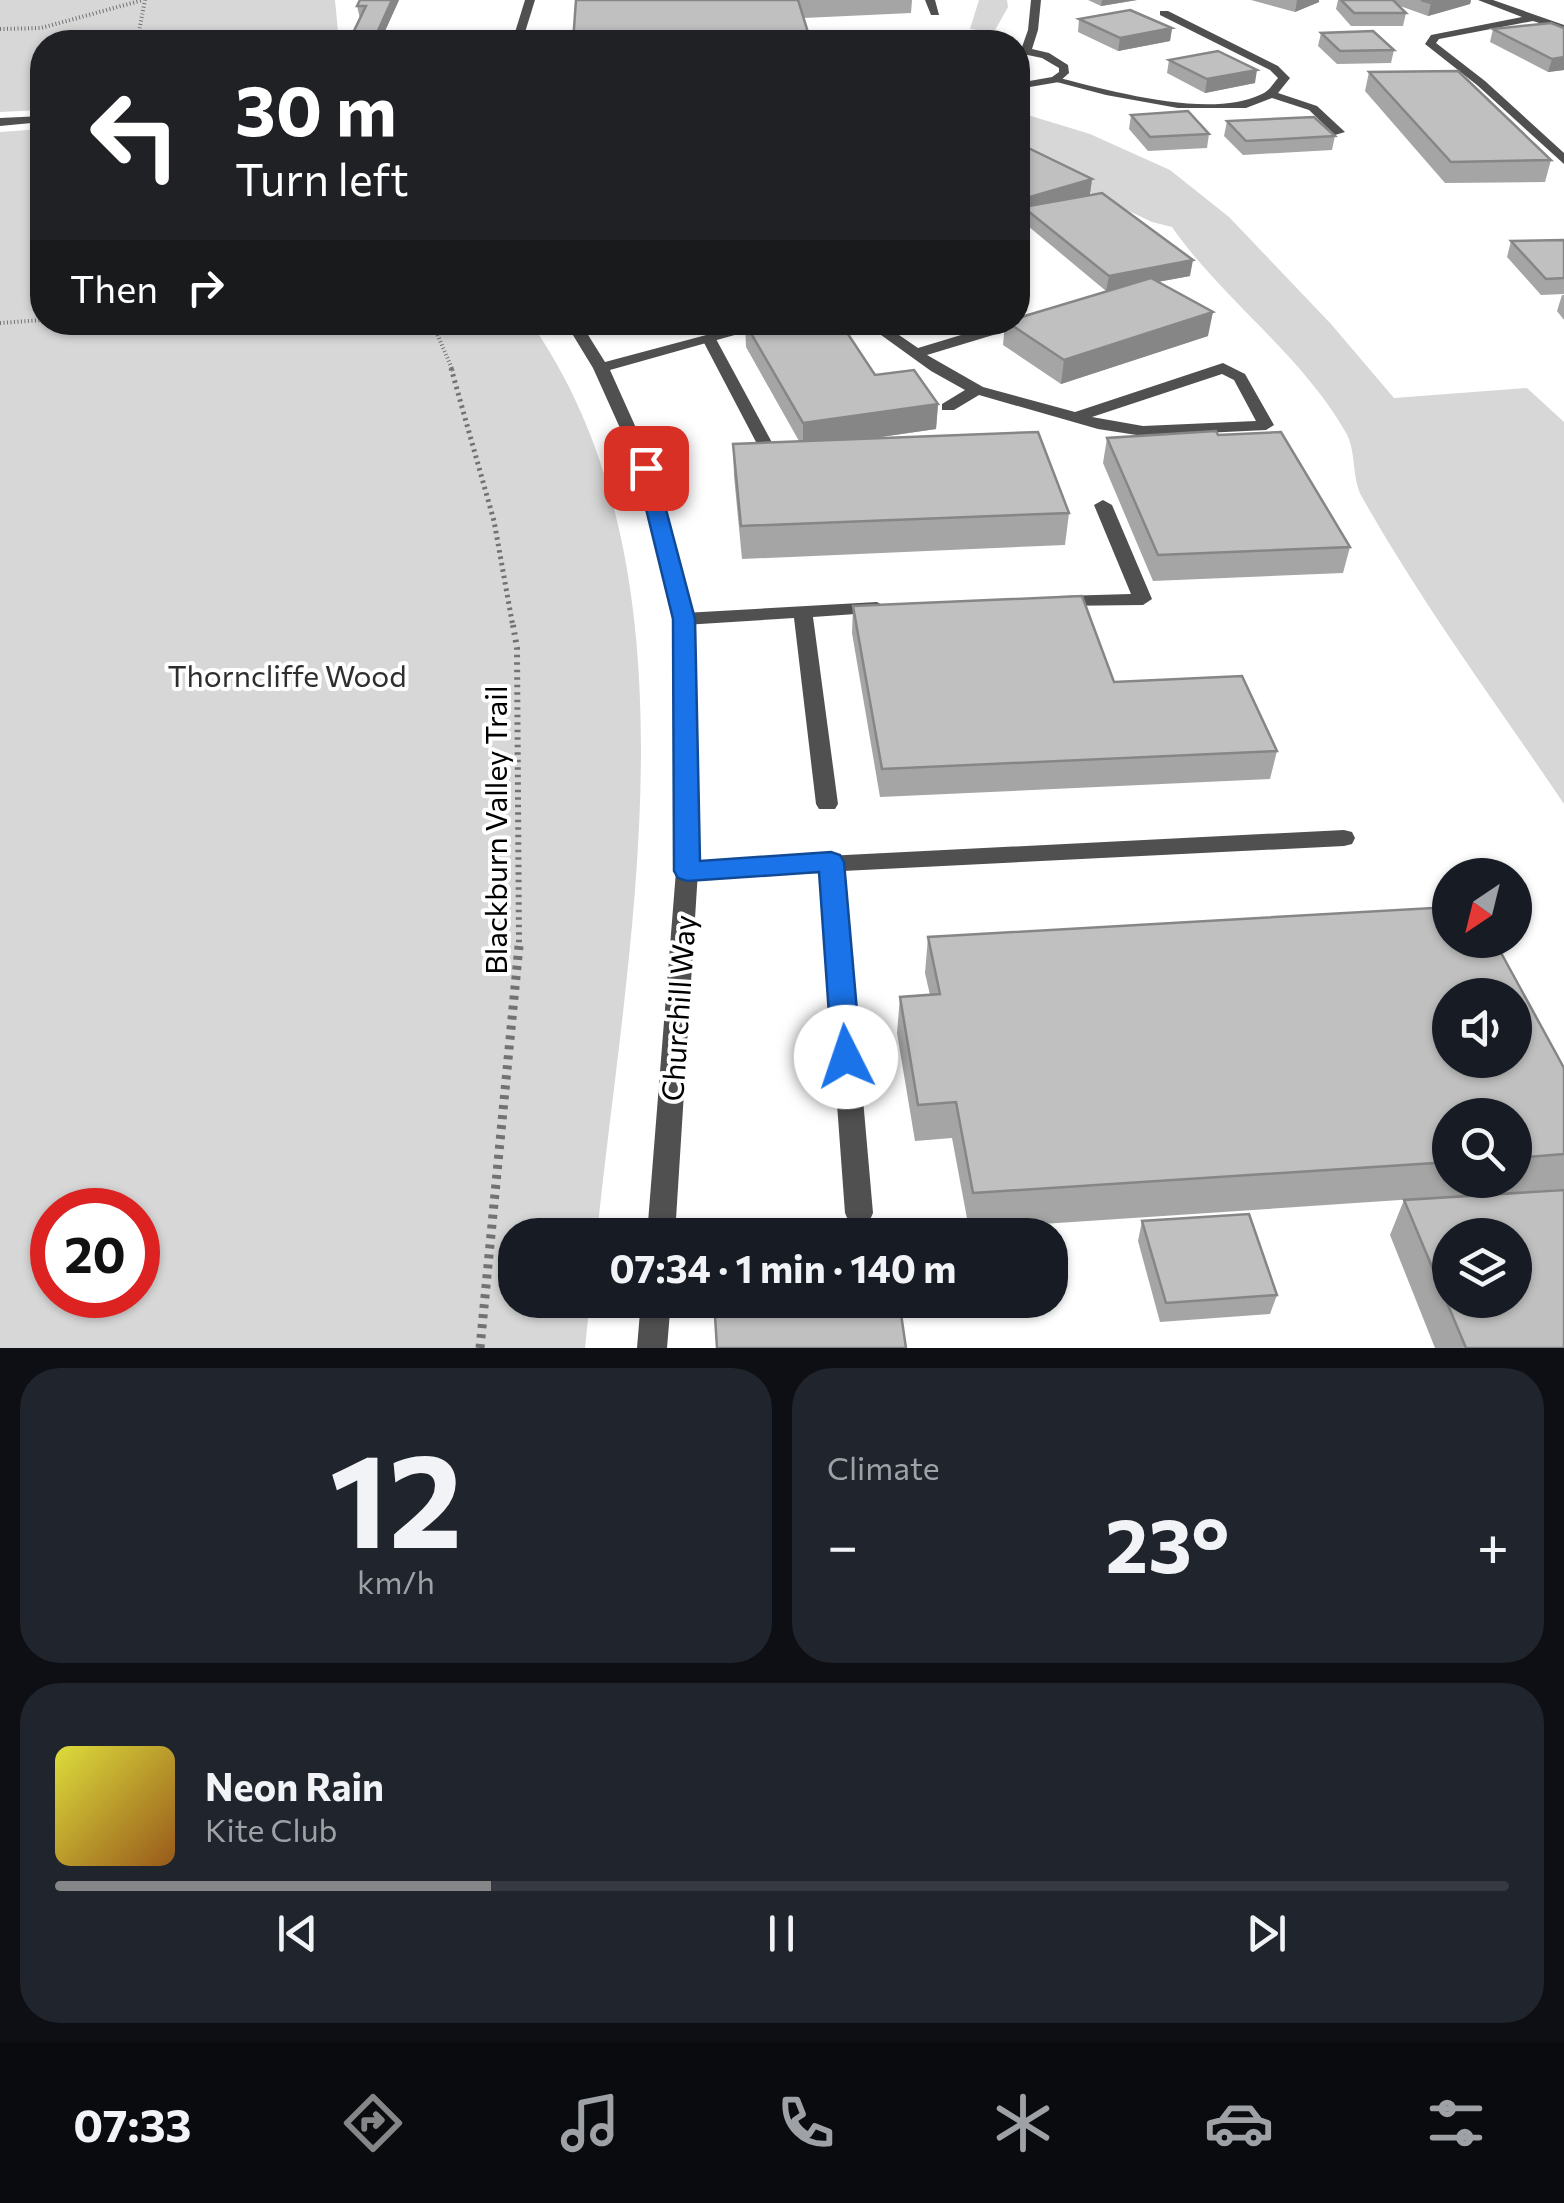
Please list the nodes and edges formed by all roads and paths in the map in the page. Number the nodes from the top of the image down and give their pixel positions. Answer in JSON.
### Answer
{"nodes":[{"id":1,"x":144,"y":0,"type":"edge"},
{"id":2,"x":530,"y":0,"type":"edge"},
{"id":3,"x":930,"y":0,"type":"edge"},
{"id":4,"x":1036,"y":0,"type":"edge"},
{"id":5,"x":1483,"y":0,"type":"edge"},
{"id":6,"x":935,"y":13,"type":"dead end"},
{"id":7,"x":1164,"y":13,"type":"dead end"},
{"id":8,"x":1536,"y":18,"type":"junction"},
{"id":9,"x":1564,"y":28,"type":"edge"},
{"id":10,"x":0,"y":29,"type":"edge"},
{"id":11,"x":138,"y":30,"type":"edge"},
{"id":12,"x":521,"y":30,"type":"edge"},
{"id":13,"x":1030,"y":37,"type":"edge"},
{"id":14,"x":1030,"y":53,"type":"edge"},
{"id":15,"x":1055,"y":80,"type":"junction"},
{"id":16,"x":1030,"y":84,"type":"edge"},
{"id":17,"x":1270,"y":94,"type":"junction"},
{"id":18,"x":30,"y":120,"type":"edge"},
{"id":19,"x":0,"y":122,"type":"edge"},
{"id":20,"x":1339,"y":132,"type":"dead end"},
{"id":21,"x":1564,"y":160,"type":"edge"},
{"id":22,"x":1038,"y":317,"type":"edge"},
{"id":23,"x":1030,"y":319,"type":"edge"},
{"id":24,"x":30,"y":321,"type":"edge"},
{"id":25,"x":0,"y":323,"type":"edge"},
{"id":26,"x":438,"y":335,"type":"edge"},
{"id":27,"x":580,"y":335,"type":"edge"},
{"id":28,"x":724,"y":335,"type":"edge"},
{"id":29,"x":888,"y":335,"type":"edge"},
{"id":30,"x":978,"y":335,"type":"edge"},
{"id":31,"x":709,"y":339,"type":"junction"},
{"id":32,"x":915,"y":354,"type":"junction"},
{"id":33,"x":601,"y":368,"type":"junction"},
{"id":34,"x":977,"y":390,"type":"junction"},
{"id":35,"x":948,"y":407,"type":"dead end"},
{"id":36,"x":1077,"y":417,"type":"junction"},
{"id":37,"x":774,"y":460,"type":"edge"},
{"id":38,"x":1103,"y":506,"type":"dead end"},
{"id":39,"x":1043,"y":602,"type":"edge"},
{"id":40,"x":903,"y":608,"type":"edge"},
{"id":41,"x":803,"y":611,"type":"junction"},
{"id":42,"x":684,"y":619,"type":"junction"},
{"id":43,"x":827,"y":804,"type":"dead end"},
{"id":44,"x":1344,"y":838,"type":"dead end"},
{"id":45,"x":831,"y":862,"type":"junction"},
{"id":46,"x":687,"y":871,"type":"junction"},
{"id":47,"x":859,"y":1213,"type":"dead end"},
{"id":48,"x":661,"y":1218,"type":"edge"},
{"id":49,"x":654,"y":1318,"type":"edge"},
{"id":50,"x":480,"y":1348,"type":"edge"},
{"id":51,"x":652,"y":1348,"type":"edge"}],
"edges":[{"from":1,"to":10,"type":"path"},
{"from":1,"to":11,"type":"path"},
{"from":2,"to":12,"type":"street"},
{"from":3,"to":6,"type":"street"},
{"from":4,"to":13,"type":"street"},
{"from":5,"to":8,"type":"street"},
{"from":7,"to":17,"type":"street"},
{"from":8,"to":9,"type":"street"},
{"from":8,"to":21,"type":"street"},
{"from":14,"to":15,"type":"street"},
{"from":15,"to":16,"type":"street"},
{"from":15,"to":17,"type":"street"},
{"from":17,"to":20,"type":"street"},
{"from":18,"to":19,"type":"street"},
{"from":22,"to":23,"type":"street"},
{"from":24,"to":25,"type":"path"},
{"from":26,"to":50,"type":"path","name":"Blackburn Valley Trail"},
{"from":27,"to":33,"type":"street","name":"Churchill Way"},
{"from":28,"to":31,"type":"street"},
{"from":29,"to":32,"type":"street"},
{"from":30,"to":32,"type":"street"},
{"from":31,"to":33,"type":"street"},
{"from":31,"to":37,"type":"street"},
{"from":32,"to":34,"type":"street"},
{"from":33,"to":42,"type":"street","name":"Churchill Way"},
{"from":34,"to":35,"type":"street"},
{"from":34,"to":36,"type":"street"},
{"from":36,"to":36,"type":"street"},
{"from":38,"to":39,"type":"street"},
{"from":40,"to":41,"type":"street"},
{"from":41,"to":42,"type":"street"},
{"from":41,"to":43,"type":"street"},
{"from":42,"to":46,"type":"street","name":"Churchill Way"},
{"from":44,"to":45,"type":"street"},
{"from":45,"to":46,"type":"street"},
{"from":45,"to":47,"type":"street"},
{"from":46,"to":48,"type":"street","name":"Churchill Way"},
{"from":49,"to":51,"type":"street"}]}
